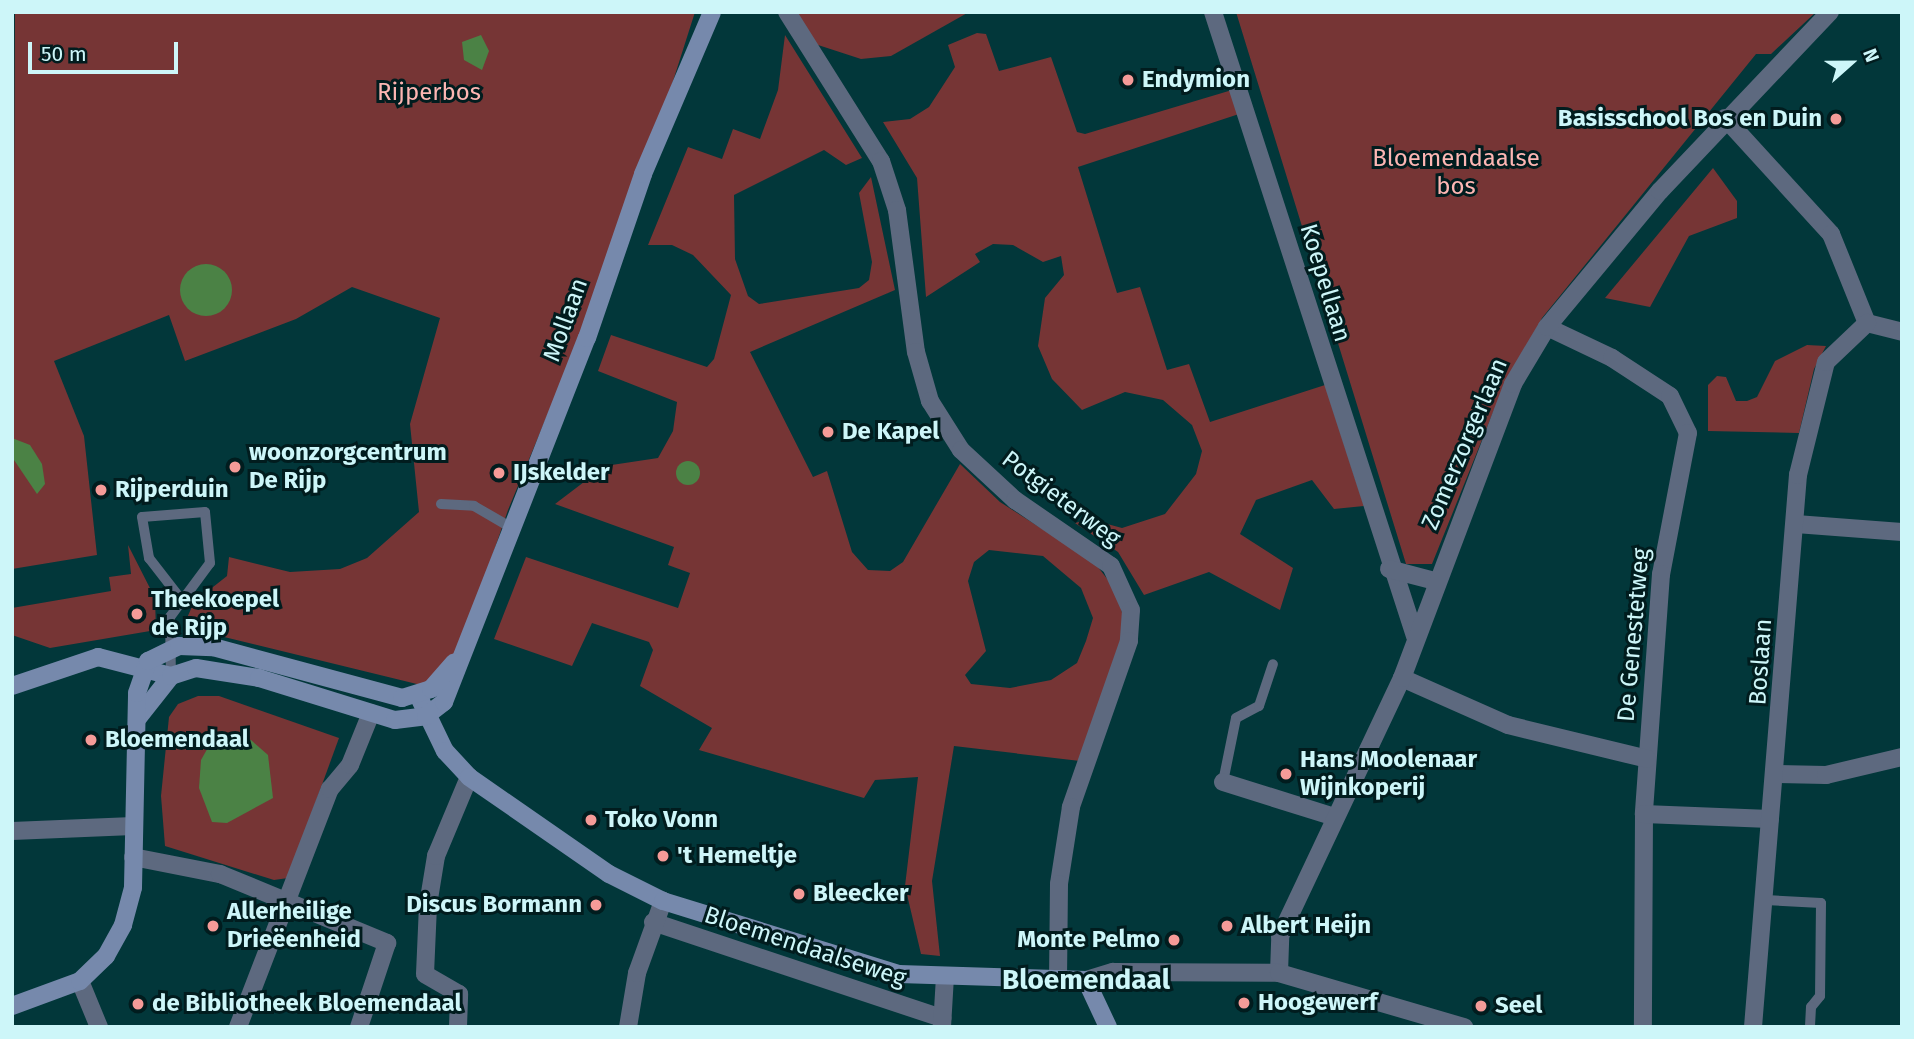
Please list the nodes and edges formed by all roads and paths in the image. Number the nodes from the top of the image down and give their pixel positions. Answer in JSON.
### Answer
{"nodes":[{"id":1,"x":712,"y":12,"type":"edge"},
{"id":2,"x":787,"y":12,"type":"edge"},
{"id":3,"x":1213,"y":12,"type":"edge"},
{"id":4,"x":1830,"y":12,"type":"edge"},
{"id":5,"x":1725,"y":118,"type":"junction"},
{"id":6,"x":1867,"y":323,"type":"junction"},
{"id":7,"x":1547,"y":327,"type":"junction"},
{"id":8,"x":1902,"y":332,"type":"edge"},
{"id":9,"x":442,"y":504,"type":"dead end"},
{"id":10,"x":1796,"y":524,"type":"junction"},
{"id":11,"x":512,"y":528,"type":"junction"},
{"id":12,"x":1902,"y":532,"type":"edge"},
{"id":13,"x":1389,"y":569,"type":"junction"},
{"id":14,"x":1435,"y":581,"type":"junction"},
{"id":15,"x":180,"y":598,"type":"junction"},
{"id":16,"x":1415,"y":636,"type":"junction"},
{"id":17,"x":465,"y":645,"type":"junction"},
{"id":18,"x":169,"y":649,"type":"junction"},
{"id":19,"x":1273,"y":664,"type":"dead end"},
{"id":20,"x":142,"y":669,"type":"junction"},
{"id":21,"x":171,"y":676,"type":"junction"},
{"id":22,"x":1402,"y":678,"type":"junction"},
{"id":23,"x":12,"y":686,"type":"edge"},
{"id":24,"x":418,"y":695,"type":"junction"},
{"id":25,"x":371,"y":713,"type":"junction"},
{"id":26,"x":426,"y":716,"type":"junction"},
{"id":27,"x":138,"y":718,"type":"junction"},
{"id":28,"x":1902,"y":757,"type":"edge"},
{"id":29,"x":1647,"y":760,"type":"junction"},
{"id":30,"x":1777,"y":774,"type":"junction"},
{"id":31,"x":469,"y":777,"type":"junction"},
{"id":32,"x":1223,"y":782,"type":"joint"},
{"id":33,"x":1644,"y":814,"type":"junction"},
{"id":34,"x":1335,"y":817,"type":"junction"},
{"id":35,"x":1770,"y":819,"type":"junction"},
{"id":36,"x":133,"y":826,"type":"junction"},
{"id":37,"x":12,"y":831,"type":"edge"},
{"id":38,"x":133,"y":857,"type":"junction"},
{"id":39,"x":1766,"y":900,"type":"junction"},
{"id":40,"x":663,"y":901,"type":"junction"},
{"id":41,"x":286,"y":903,"type":"junction"},
{"id":42,"x":653,"y":922,"type":"junction"},
{"id":43,"x":1279,"y":973,"type":"junction"},
{"id":44,"x":1058,"y":975,"type":"junction"},
{"id":45,"x":945,"y":976,"type":"junction"},
{"id":46,"x":1086,"y":980,"type":"junction"},
{"id":47,"x":80,"y":981,"type":"junction"},
{"id":48,"x":12,"y":1006,"type":"edge"},
{"id":49,"x":923,"y":1019,"type":"edge"},
{"id":50,"x":942,"y":1023,"type":"edge"},
{"id":51,"x":99,"y":1027,"type":"edge"},
{"id":52,"x":238,"y":1027,"type":"edge"},
{"id":53,"x":359,"y":1027,"type":"edge"},
{"id":54,"x":458,"y":1027,"type":"edge"},
{"id":55,"x":628,"y":1027,"type":"edge"},
{"id":56,"x":1108,"y":1027,"type":"edge"},
{"id":57,"x":1464,"y":1027,"type":"edge"},
{"id":58,"x":1643,"y":1027,"type":"edge"},
{"id":59,"x":1753,"y":1027,"type":"edge"},
{"id":60,"x":1810,"y":1027,"type":"edge"}],
"edges":[{"from":1,"to":11,"type":"street","name":"Mollaan"},
{"from":2,"to":44,"type":"street","name":"Potgieterweg"},
{"from":3,"to":13,"type":"street","name":"Koepellaan"},
{"from":4,"to":5,"type":"street","name":"Zomerzorgerlaan"},
{"from":5,"to":6,"type":"street"},
{"from":5,"to":7,"type":"street","name":"Zomerzorgerlaan"},
{"from":6,"to":8,"type":"street"},
{"from":6,"to":10,"type":"street","name":"Boslaan"},
{"from":7,"to":14,"type":"street","name":"Zomerzorgerlaan"},
{"from":7,"to":29,"type":"street","name":"De Genestetweg"},
{"from":9,"to":11,"type":"lane"},
{"from":10,"to":12,"type":"street"},
{"from":10,"to":30,"type":"street","name":"Boslaan"},
{"from":11,"to":17,"type":"street","name":"Mollaan"},
{"from":13,"to":14,"type":"street"},
{"from":13,"to":16,"type":"street","name":"Koepellaan"},
{"from":14,"to":16,"type":"street","name":"Zomerzorgerlaan"},
{"from":15,"to":15,"type":"lane"},
{"from":15,"to":18,"type":"lane"},
{"from":16,"to":22,"type":"street","name":"Zomerzorgerlaan"},
{"from":17,"to":24,"type":"street","name":"Mollaan"},
{"from":17,"to":26,"type":"street","name":"Mollaan"},
{"from":18,"to":20,"type":"street"},
{"from":18,"to":21,"type":"lane"},
{"from":18,"to":24,"type":"street"},
{"from":19,"to":32,"type":"lane"},
{"from":20,"to":21,"type":"street"},
{"from":20,"to":23,"type":"street"},
{"from":20,"to":27,"type":"street"},
{"from":21,"to":25,"type":"street"},
{"from":21,"to":27,"type":"street"},
{"from":22,"to":29,"type":"street"},
{"from":22,"to":34,"type":"street","name":"Zomerzorgerlaan"},
{"from":24,"to":26,"type":"street","name":"Bloemendaalseweg"},
{"from":25,"to":26,"type":"street"},
{"from":25,"to":41,"type":"street"},
{"from":26,"to":31,"type":"street","name":"Bloemendaalseweg"},
{"from":27,"to":36,"type":"street"},
{"from":28,"to":30,"type":"street"},
{"from":29,"to":33,"type":"street","name":"De Genestetweg"},
{"from":30,"to":35,"type":"street","name":"Boslaan"},
{"from":31,"to":40,"type":"street","name":"Bloemendaalseweg"},
{"from":31,"to":54,"type":"street"},
{"from":32,"to":34,"type":"street"},
{"from":33,"to":35,"type":"street"},
{"from":33,"to":58,"type":"street","name":"De Genestetweg"},
{"from":34,"to":43,"type":"street","name":"Zomerzorgerlaan"},
{"from":35,"to":39,"type":"street","name":"Boslaan"},
{"from":36,"to":37,"type":"street"},
{"from":36,"to":38,"type":"street"},
{"from":38,"to":41,"type":"street"},
{"from":38,"to":47,"type":"street"},
{"from":39,"to":59,"type":"street","name":"Boslaan"},
{"from":39,"to":60,"type":"lane"},
{"from":40,"to":42,"type":"street"},
{"from":40,"to":45,"type":"street","name":"Bloemendaalseweg"},
{"from":41,"to":52,"type":"street"},
{"from":41,"to":53,"type":"street"},
{"from":42,"to":49,"type":"street","name":"Bloemendaalseweg"},
{"from":42,"to":55,"type":"street"},
{"from":43,"to":46,"type":"street","name":"Bloemendaalseweg"},
{"from":43,"to":57,"type":"street","name":"Bloemendaalseweg"},
{"from":44,"to":45,"type":"street","name":"Bloemendaalseweg"},
{"from":44,"to":46,"type":"street","name":"Bloemendaalseweg"},
{"from":45,"to":50,"type":"street"},
{"from":46,"to":56,"type":"street"},
{"from":47,"to":48,"type":"street"},
{"from":47,"to":51,"type":"street"},
{"from":49,"to":50,"type":"street","name":"Bloemendaalseweg"}]}
